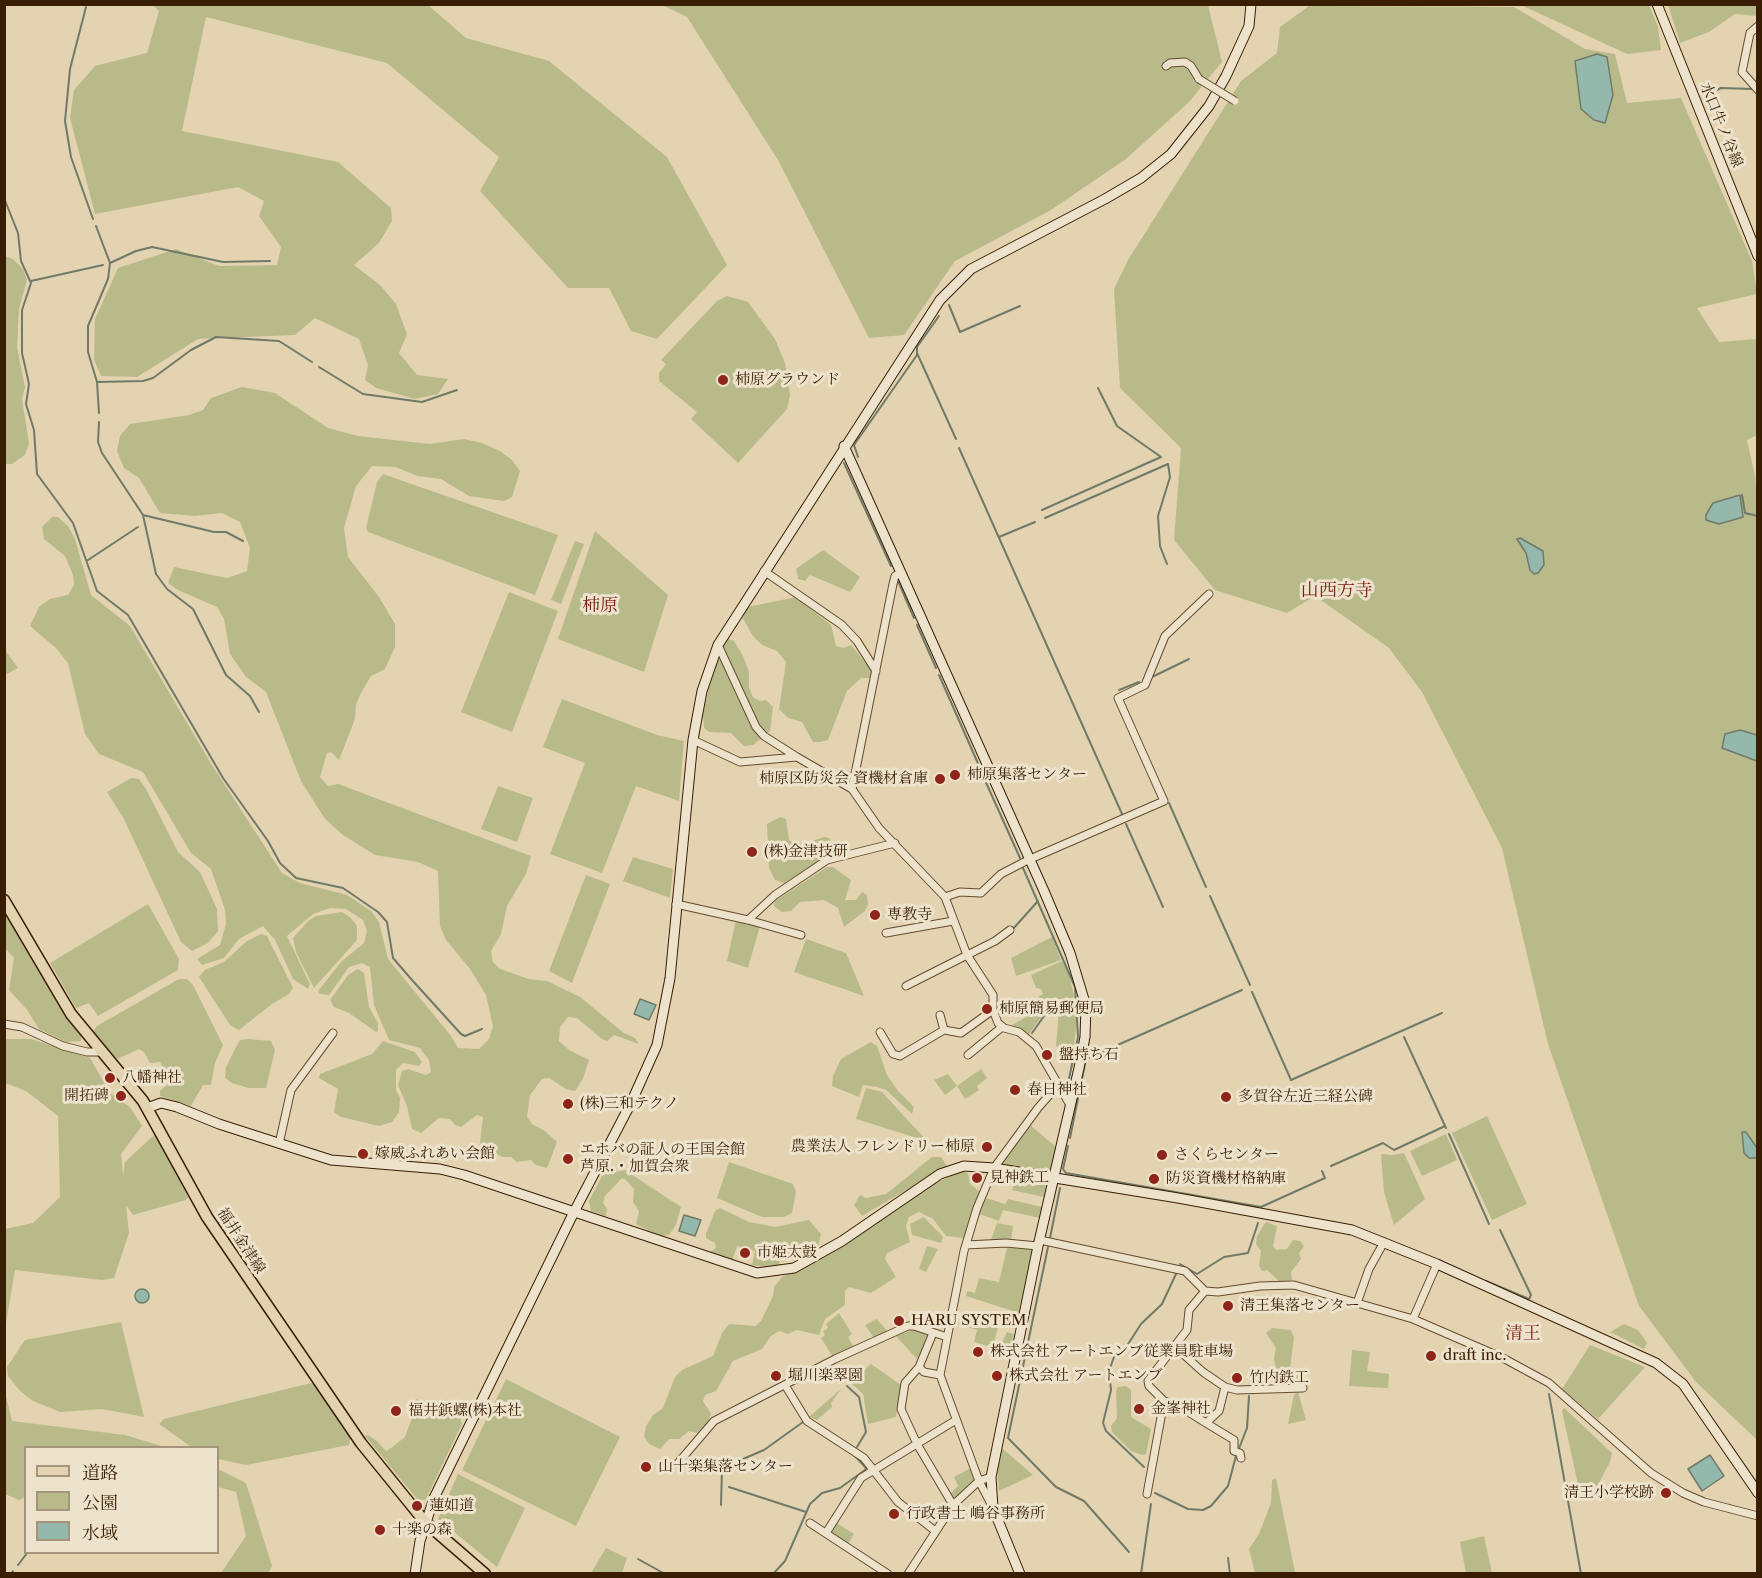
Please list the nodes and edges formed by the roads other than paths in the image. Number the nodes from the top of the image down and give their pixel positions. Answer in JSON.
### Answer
{"nodes":[{"id":1,"x":1251,"y":4,"type":"edge"},
{"id":2,"x":1657,"y":4,"type":"edge"},
{"id":3,"x":1758,"y":26,"type":"edge"},
{"id":4,"x":1166,"y":66,"type":"dead end"},
{"id":5,"x":1758,"y":90,"type":"edge"},
{"id":6,"x":1234,"y":101,"type":"dead end"},
{"id":7,"x":1758,"y":256,"type":"edge"},
{"id":8,"x":844,"y":446,"type":"junction"},
{"id":9,"x":764,"y":572,"type":"junction"},
{"id":10,"x":901,"y":573,"type":"junction"},
{"id":11,"x":1209,"y":594,"type":"dead end"},
{"id":12,"x":717,"y":645,"type":"junction"},
{"id":13,"x":876,"y":671,"type":"junction"},
{"id":14,"x":693,"y":740,"type":"junction"},
{"id":15,"x":797,"y":757,"type":"junction"},
{"id":16,"x":852,"y":789,"type":"junction"},
{"id":17,"x":895,"y":843,"type":"junction"},
{"id":18,"x":1028,"y":860,"type":"junction"},
{"id":19,"x":945,"y":897,"type":"junction"},
{"id":20,"x":4,"y":900,"type":"edge"},
{"id":21,"x":676,"y":904,"type":"junction"},
{"id":22,"x":748,"y":920,"type":"junction"},
{"id":23,"x":953,"y":921,"type":"junction"},
{"id":24,"x":1010,"y":930,"type":"dead end"},
{"id":25,"x":886,"y":933,"type":"dead end"},
{"id":26,"x":801,"y":935,"type":"dead end"},
{"id":27,"x":967,"y":955,"type":"junction"},
{"id":28,"x":906,"y":986,"type":"dead end"},
{"id":29,"x":993,"y":1010,"type":"junction"},
{"id":30,"x":940,"y":1015,"type":"dead end"},
{"id":31,"x":4,"y":1024,"type":"edge"},
{"id":32,"x":1002,"y":1027,"type":"junction"},
{"id":33,"x":944,"y":1030,"type":"junction"},
{"id":34,"x":880,"y":1032,"type":"dead end"},
{"id":35,"x":333,"y":1033,"type":"dead end"},
{"id":36,"x":101,"y":1052,"type":"junction"},
{"id":37,"x":968,"y":1055,"type":"dead end"},
{"id":38,"x":1059,"y":1084,"type":"junction"},
{"id":39,"x":1070,"y":1105,"type":"junction"},
{"id":40,"x":147,"y":1108,"type":"junction"},
{"id":41,"x":279,"y":1144,"type":"junction"},
{"id":42,"x":994,"y":1168,"type":"junction"},
{"id":43,"x":1055,"y":1178,"type":"junction"},
{"id":44,"x":574,"y":1212,"type":"junction"},
{"id":45,"x":1384,"y":1242,"type":"junction"},
{"id":46,"x":1039,"y":1243,"type":"junction"},
{"id":47,"x":966,"y":1245,"type":"junction"},
{"id":48,"x":1437,"y":1264,"type":"junction"},
{"id":49,"x":1205,"y":1291,"type":"junction"},
{"id":50,"x":1357,"y":1303,"type":"junction"},
{"id":51,"x":1413,"y":1319,"type":"junction"},
{"id":52,"x":933,"y":1333,"type":"junction"},
{"id":53,"x":947,"y":1336,"type":"junction"},
{"id":54,"x":1174,"y":1346,"type":"junction"},
{"id":55,"x":919,"y":1367,"type":"junction"},
{"id":56,"x":940,"y":1375,"type":"junction"},
{"id":57,"x":785,"y":1385,"type":"junction"},
{"id":58,"x":1225,"y":1387,"type":"junction"},
{"id":59,"x":1303,"y":1388,"type":"dead end"},
{"id":60,"x":1164,"y":1401,"type":"junction"},
{"id":61,"x":956,"y":1420,"type":"junction"},
{"id":62,"x":1206,"y":1424,"type":"junction"},
{"id":63,"x":917,"y":1444,"type":"junction"},
{"id":64,"x":1241,"y":1458,"type":"dead end"},
{"id":65,"x":678,"y":1463,"type":"dead end"},
{"id":66,"x":872,"y":1470,"type":"junction"},
{"id":67,"x":991,"y":1477,"type":"junction"},
{"id":68,"x":979,"y":1482,"type":"junction"},
{"id":69,"x":1758,"y":1493,"type":"edge"},
{"id":70,"x":1147,"y":1494,"type":"dead end"},
{"id":71,"x":953,"y":1505,"type":"junction"},
{"id":72,"x":993,"y":1508,"type":"junction"},
{"id":73,"x":1758,"y":1516,"type":"edge"},
{"id":74,"x":425,"y":1522,"type":"junction"},
{"id":75,"x":810,"y":1523,"type":"dead end"},
{"id":76,"x":934,"y":1530,"type":"junction"},
{"id":77,"x":826,"y":1533,"type":"junction"},
{"id":78,"x":415,"y":1574,"type":"edge"},
{"id":79,"x":485,"y":1574,"type":"edge"},
{"id":80,"x":888,"y":1574,"type":"edge"},
{"id":81,"x":908,"y":1574,"type":"edge"},
{"id":82,"x":1020,"y":1574,"type":"edge"}],
"edges":[{"from":1,"to":8,"type":"street"},
{"from":2,"to":7,"type":"street","name":"水口牛ノ谷線"},
{"from":3,"to":5,"type":"street"},
{"from":4,"to":6,"type":"street","bridge":true},
{"from":8,"to":9,"type":"street"},
{"from":8,"to":10,"type":"street"},
{"from":9,"to":12,"type":"street"},
{"from":9,"to":13,"type":"street"},
{"from":10,"to":13,"type":"street"},
{"from":10,"to":18,"type":"street"},
{"from":11,"to":18,"type":"street"},
{"from":12,"to":14,"type":"street"},
{"from":12,"to":15,"type":"street"},
{"from":13,"to":16,"type":"street"},
{"from":14,"to":15,"type":"street"},
{"from":14,"to":21,"type":"street"},
{"from":15,"to":16,"type":"street"},
{"from":16,"to":17,"type":"street"},
{"from":17,"to":19,"type":"street"},
{"from":17,"to":22,"type":"street"},
{"from":18,"to":19,"type":"street"},
{"from":18,"to":39,"type":"street"},
{"from":19,"to":23,"type":"street"},
{"from":20,"to":36,"type":"main road","name":"福井金津線"},
{"from":21,"to":22,"type":"street"},
{"from":21,"to":44,"type":"street"},
{"from":22,"to":26,"type":"street"},
{"from":23,"to":25,"type":"street"},
{"from":23,"to":27,"type":"street"},
{"from":24,"to":27,"type":"street"},
{"from":27,"to":28,"type":"street"},
{"from":27,"to":29,"type":"street"},
{"from":29,"to":32,"type":"street"},
{"from":29,"to":33,"type":"street"},
{"from":30,"to":33,"type":"street"},
{"from":31,"to":36,"type":"street"},
{"from":32,"to":37,"type":"street"},
{"from":32,"to":38,"type":"street"},
{"from":33,"to":34,"type":"street"},
{"from":35,"to":41,"type":"street"},
{"from":36,"to":40,"type":"main road","name":"福井金津線"},
{"from":38,"to":39,"type":"street"},
{"from":38,"to":42,"type":"street"},
{"from":39,"to":43,"type":"street"},
{"from":40,"to":41,"type":"street"},
{"from":40,"to":74,"type":"main road","name":"福井金津線"},
{"from":41,"to":44,"type":"street"},
{"from":42,"to":43,"type":"street"},
{"from":42,"to":44,"type":"street"},
{"from":42,"to":47,"type":"street"},
{"from":43,"to":45,"type":"street"},
{"from":43,"to":46,"type":"street"},
{"from":44,"to":74,"type":"street"},
{"from":45,"to":48,"type":"street"},
{"from":45,"to":50,"type":"street"},
{"from":46,"to":47,"type":"street"},
{"from":46,"to":49,"type":"street"},
{"from":46,"to":67,"type":"street"},
{"from":47,"to":53,"type":"street"},
{"from":48,"to":51,"type":"street"},
{"from":48,"to":69,"type":"street"},
{"from":49,"to":50,"type":"street"},
{"from":49,"to":54,"type":"street"},
{"from":50,"to":51,"type":"street"},
{"from":51,"to":73,"type":"street"},
{"from":52,"to":53,"type":"street"},
{"from":52,"to":55,"type":"street"},
{"from":52,"to":57,"type":"street"},
{"from":53,"to":56,"type":"street"},
{"from":54,"to":58,"type":"street"},
{"from":54,"to":60,"type":"street"},
{"from":55,"to":56,"type":"street"},
{"from":55,"to":63,"type":"street"},
{"from":56,"to":61,"type":"street"},
{"from":57,"to":65,"type":"street"},
{"from":57,"to":66,"type":"street"},
{"from":58,"to":59,"type":"street"},
{"from":58,"to":62,"type":"street"},
{"from":60,"to":62,"type":"street"},
{"from":60,"to":70,"type":"street"},
{"from":61,"to":63,"type":"street"},
{"from":61,"to":68,"type":"street"},
{"from":62,"to":64,"type":"street"},
{"from":63,"to":66,"type":"street"},
{"from":63,"to":71,"type":"street"},
{"from":66,"to":76,"type":"street"},
{"from":66,"to":77,"type":"street"},
{"from":67,"to":68,"type":"street"},
{"from":67,"to":72,"type":"street"},
{"from":68,"to":71,"type":"street"},
{"from":68,"to":72,"type":"street"},
{"from":71,"to":76,"type":"street"},
{"from":72,"to":82,"type":"street"},
{"from":74,"to":78,"type":"street"},
{"from":74,"to":79,"type":"main road","name":"福井金津線"},
{"from":75,"to":77,"type":"street"},
{"from":76,"to":81,"type":"street"},
{"from":77,"to":80,"type":"street"}]}
